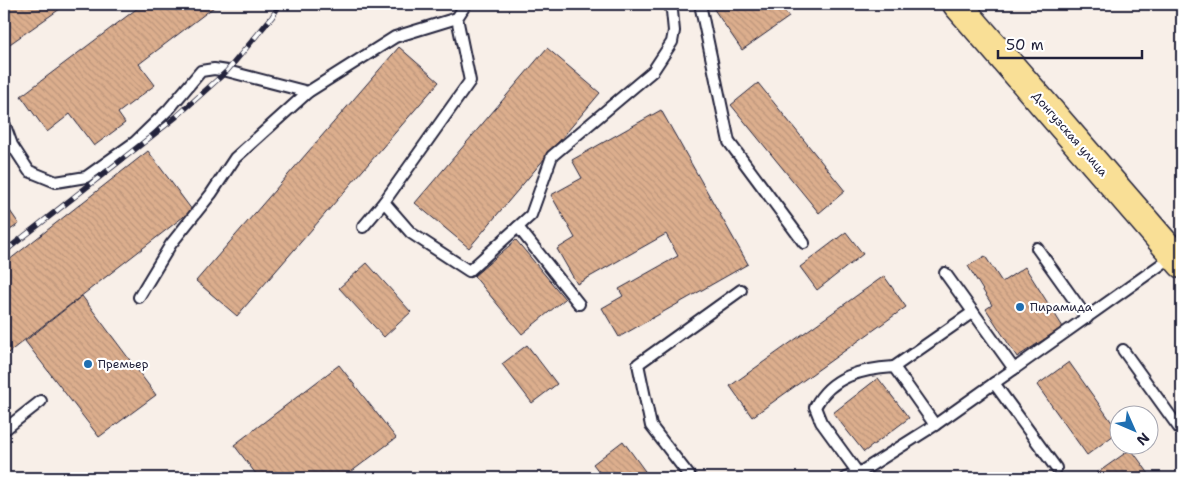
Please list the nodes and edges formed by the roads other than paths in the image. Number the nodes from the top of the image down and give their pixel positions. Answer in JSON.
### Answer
{"nodes":[{"id":1,"x":466,"y":4,"type":"edge"},
{"id":2,"x":669,"y":4,"type":"edge"},
{"id":3,"x":700,"y":4,"type":"edge"},
{"id":4,"x":958,"y":4,"type":"edge"},
{"id":5,"x":457,"y":18,"type":"junction"},
{"id":6,"x":308,"y":92,"type":"junction"},
{"id":7,"x":4,"y":123,"type":"edge"},
{"id":8,"x":384,"y":202,"type":"junction"},
{"id":9,"x":363,"y":226,"type":"dead end"},
{"id":10,"x":518,"y":227,"type":"junction"},
{"id":11,"x":804,"y":244,"type":"dead end"},
{"id":12,"x":1037,"y":248,"type":"dead end"},
{"id":13,"x":1178,"y":259,"type":"edge"},
{"id":14,"x":945,"y":273,"type":"dead end"},
{"id":15,"x":741,"y":290,"type":"dead end"},
{"id":16,"x":139,"y":297,"type":"dead end"},
{"id":17,"x":579,"y":304,"type":"dead end"},
{"id":18,"x":973,"y":312,"type":"junction"},
{"id":19,"x":1086,"y":318,"type":"junction"},
{"id":20,"x":1122,"y":350,"type":"dead end"},
{"id":21,"x":894,"y":367,"type":"junction"},
{"id":22,"x":1014,"y":369,"type":"junction"},
{"id":23,"x":994,"y":383,"type":"junction"},
{"id":24,"x":41,"y":401,"type":"dead end"},
{"id":25,"x":935,"y":425,"type":"junction"},
{"id":26,"x":4,"y":430,"type":"edge"},
{"id":27,"x":1182,"y":432,"type":"edge"},
{"id":28,"x":1056,"y":468,"type":"dead end"},
{"id":29,"x":860,"y":476,"type":"edge"},
{"id":30,"x":692,"y":478,"type":"edge"},
{"id":31,"x":845,"y":478,"type":"edge"}],
"edges":[{"from":1,"to":5,"type":"lane"},
{"from":2,"to":10,"type":"lane"},
{"from":3,"to":11,"type":"lane"},
{"from":4,"to":13,"type":"highway","name":"Донгузская улица"},
{"from":5,"to":6,"type":"lane"},
{"from":5,"to":8,"type":"lane"},
{"from":6,"to":7,"type":"lane"},
{"from":6,"to":16,"type":"lane"},
{"from":8,"to":9,"type":"lane"},
{"from":8,"to":10,"type":"lane"},
{"from":10,"to":17,"type":"lane"},
{"from":12,"to":19,"type":"lane"},
{"from":13,"to":19,"type":"lane"},
{"from":14,"to":18,"type":"lane"},
{"from":15,"to":30,"type":"lane"},
{"from":18,"to":21,"type":"lane"},
{"from":18,"to":22,"type":"lane"},
{"from":19,"to":22,"type":"lane"},
{"from":20,"to":27,"type":"lane"},
{"from":21,"to":25,"type":"lane"},
{"from":21,"to":29,"type":"lane"},
{"from":22,"to":23,"type":"lane"},
{"from":23,"to":25,"type":"lane"},
{"from":23,"to":28,"type":"lane"},
{"from":24,"to":26,"type":"lane"},
{"from":25,"to":29,"type":"lane"},
{"from":29,"to":31,"type":"lane"}]}
